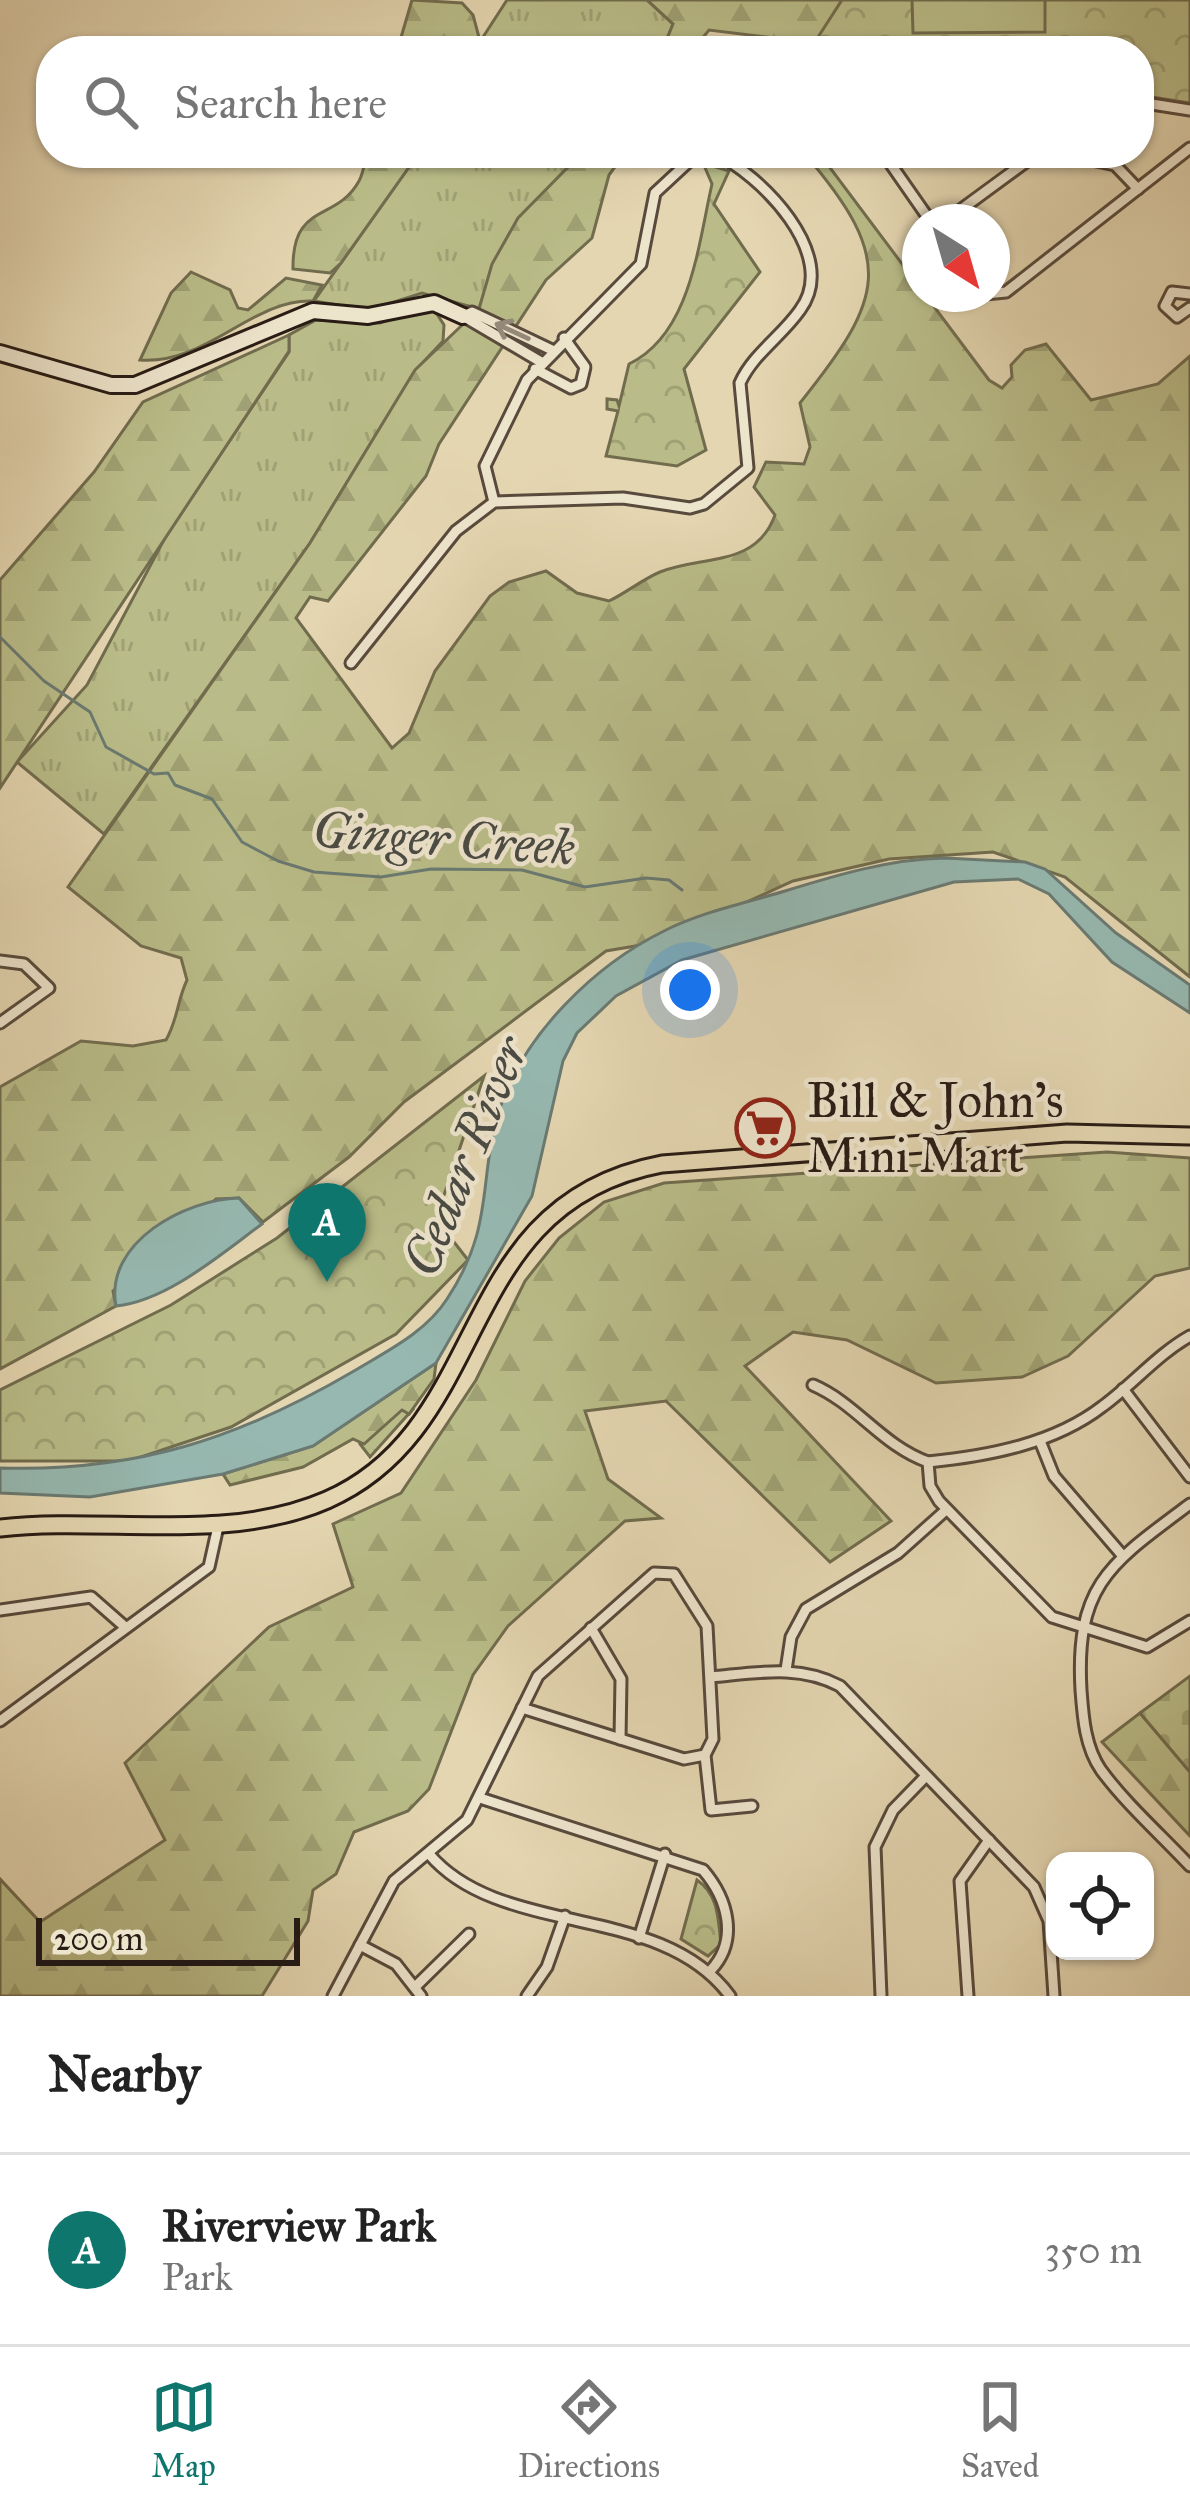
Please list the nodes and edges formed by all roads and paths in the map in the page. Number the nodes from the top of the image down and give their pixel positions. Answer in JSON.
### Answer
{"nodes":[{"id":1,"x":1154,"y":104,"type":"edge"},
{"id":2,"x":1190,"y":110,"type":"edge"},
{"id":3,"x":1190,"y":148,"type":"edge"},
{"id":4,"x":682,"y":168,"type":"edge"},
{"id":5,"x":745,"y":168,"type":"edge"},
{"id":6,"x":893,"y":168,"type":"edge"},
{"id":7,"x":1018,"y":168,"type":"edge"},
{"id":8,"x":1118,"y":168,"type":"edge"},
{"id":9,"x":1138,"y":189,"type":"junction"},
{"id":10,"x":918,"y":204,"type":"edge"},
{"id":11,"x":969,"y":204,"type":"edge"},
{"id":12,"x":1010,"y":289,"type":"edge"},
{"id":13,"x":464,"y":316,"type":"junction"},
{"id":14,"x":564,"y":338,"type":"junction"},
{"id":15,"x":552,"y":350,"type":"junction"},
{"id":16,"x":0,"y":353,"type":"edge"},
{"id":17,"x":538,"y":366,"type":"junction"},
{"id":18,"x":494,"y":502,"type":"junction"},
{"id":19,"x":351,"y":663,"type":"dead end"},
{"id":20,"x":1,"y":962,"type":"edge"},
{"id":21,"x":0,"y":1023,"type":"edge"},
{"id":22,"x":1190,"y":1136,"type":"edge"},
{"id":23,"x":1190,"y":1336,"type":"edge"},
{"id":24,"x":813,"y":1384,"type":"dead end"},
{"id":25,"x":1123,"y":1389,"type":"junction"},
{"id":26,"x":1040,"y":1441,"type":"junction"},
{"id":27,"x":928,"y":1462,"type":"junction"},
{"id":28,"x":1190,"y":1477,"type":"edge"},
{"id":29,"x":1190,"y":1504,"type":"edge"},
{"id":30,"x":946,"y":1510,"type":"junction"},
{"id":31,"x":219,"y":1522,"type":"junction"},
{"id":32,"x":0,"y":1528,"type":"edge"},
{"id":33,"x":1122,"y":1555,"type":"junction"},
{"id":34,"x":0,"y":1610,"type":"edge"},
{"id":35,"x":1190,"y":1621,"type":"edge"},
{"id":36,"x":124,"y":1626,"type":"junction"},
{"id":37,"x":1081,"y":1627,"type":"junction"},
{"id":38,"x":591,"y":1628,"type":"junction"},
{"id":39,"x":787,"y":1670,"type":"junction"},
{"id":40,"x":711,"y":1677,"type":"junction"},
{"id":41,"x":522,"y":1708,"type":"junction"},
{"id":42,"x":0,"y":1721,"type":"edge"},
{"id":43,"x":620,"y":1739,"type":"junction"},
{"id":44,"x":705,"y":1754,"type":"junction"},
{"id":45,"x":926,"y":1776,"type":"junction"},
{"id":46,"x":480,"y":1798,"type":"junction"},
{"id":47,"x":752,"y":1806,"type":"dead end"},
{"id":48,"x":989,"y":1840,"type":"junction"},
{"id":49,"x":429,"y":1854,"type":"junction"},
{"id":50,"x":665,"y":1854,"type":"junction"},
{"id":51,"x":1190,"y":1866,"type":"edge"},
{"id":52,"x":566,"y":1916,"type":"junction"},
{"id":53,"x":469,"y":1934,"type":"dead end"},
{"id":54,"x":639,"y":1938,"type":"junction"},
{"id":55,"x":360,"y":1945,"type":"junction"},
{"id":56,"x":711,"y":1970,"type":"junction"},
{"id":57,"x":418,"y":1992,"type":"edge"},
{"id":58,"x":333,"y":1996,"type":"edge"},
{"id":59,"x":527,"y":1996,"type":"edge"},
{"id":60,"x":730,"y":1996,"type":"edge"},
{"id":61,"x":881,"y":1996,"type":"edge"},
{"id":62,"x":968,"y":1996,"type":"edge"},
{"id":63,"x":1054,"y":1996,"type":"edge"}],
"edges":[{"from":1,"to":2,"type":"street"},
{"from":3,"to":9,"type":"street"},
{"from":4,"to":14,"type":"street"},
{"from":5,"to":18,"type":"street"},
{"from":6,"to":10,"type":"street"},
{"from":7,"to":11,"type":"street"},
{"from":8,"to":9,"type":"street"},
{"from":9,"to":12,"type":"street"},
{"from":15,"to":13,"type":"street","one_way":true},
{"from":13,"to":16,"type":"street"},
{"from":13,"to":17,"type":"street"},
{"from":14,"to":15,"type":"street"},
{"from":14,"to":17,"type":"street"},
{"from":15,"to":17,"type":"street"},
{"from":17,"to":18,"type":"street"},
{"from":18,"to":19,"type":"street"},
{"from":20,"to":21,"type":"street"},
{"from":22,"to":31,"type":"main road"},
{"from":23,"to":25,"type":"street"},
{"from":24,"to":27,"type":"street"},
{"from":25,"to":26,"type":"street"},
{"from":25,"to":28,"type":"street"},
{"from":26,"to":27,"type":"street"},
{"from":26,"to":33,"type":"street"},
{"from":27,"to":30,"type":"street"},
{"from":29,"to":33,"type":"street"},
{"from":30,"to":37,"type":"street"},
{"from":30,"to":39,"type":"street"},
{"from":31,"to":32,"type":"main road"},
{"from":31,"to":36,"type":"street"},
{"from":33,"to":37,"type":"street"},
{"from":34,"to":36,"type":"street"},
{"from":35,"to":37,"type":"street"},
{"from":36,"to":42,"type":"street"},
{"from":37,"to":51,"type":"street"},
{"from":38,"to":40,"type":"street"},
{"from":38,"to":41,"type":"street"},
{"from":38,"to":43,"type":"street"},
{"from":39,"to":40,"type":"street"},
{"from":39,"to":45,"type":"street"},
{"from":40,"to":44,"type":"street"},
{"from":41,"to":43,"type":"street"},
{"from":41,"to":46,"type":"street"},
{"from":43,"to":44,"type":"street"},
{"from":44,"to":47,"type":"street"},
{"from":45,"to":48,"type":"street"},
{"from":45,"to":61,"type":"street"},
{"from":46,"to":49,"type":"street"},
{"from":46,"to":50,"type":"street"},
{"from":48,"to":62,"type":"street"},
{"from":48,"to":63,"type":"street"},
{"from":49,"to":52,"type":"street"},
{"from":49,"to":55,"type":"street"},
{"from":50,"to":54,"type":"street"},
{"from":50,"to":56,"type":"street"},
{"from":52,"to":54,"type":"street"},
{"from":52,"to":59,"type":"street"},
{"from":53,"to":57,"type":"street"},
{"from":54,"to":56,"type":"street"},
{"from":55,"to":57,"type":"street"},
{"from":55,"to":58,"type":"street"},
{"from":56,"to":60,"type":"street"}]}
